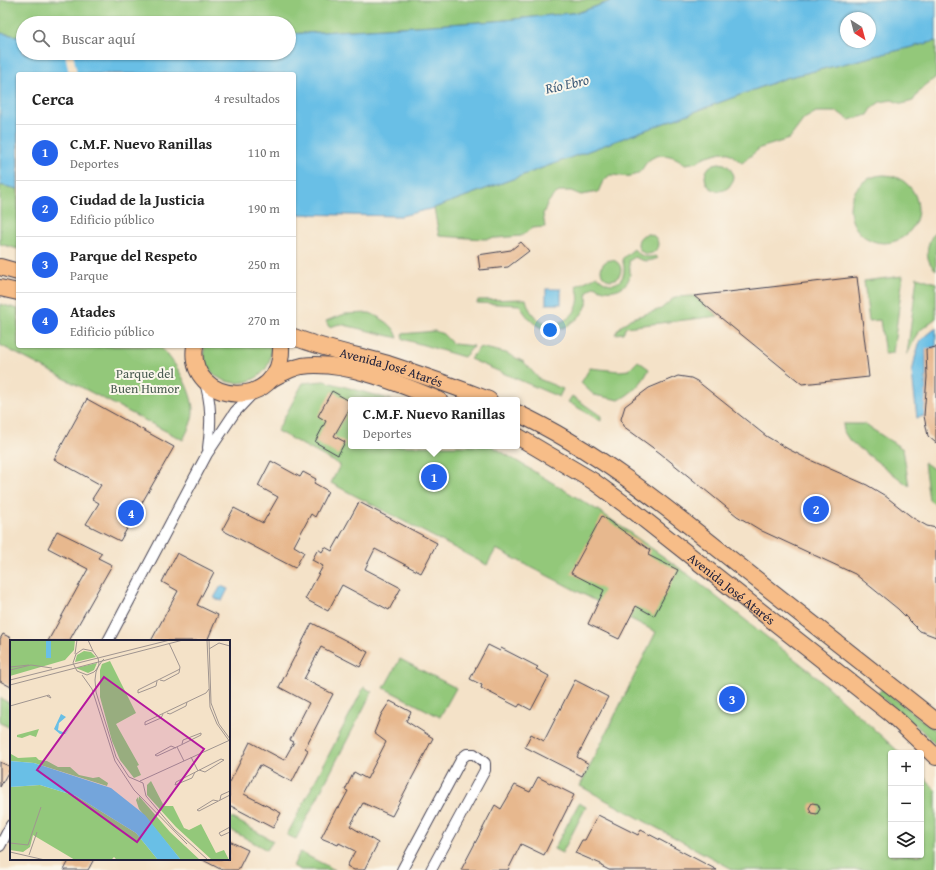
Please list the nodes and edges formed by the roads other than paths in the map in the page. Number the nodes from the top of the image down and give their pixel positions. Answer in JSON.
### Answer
{"nodes":[{"id":1,"x":0,"y":267,"type":"edge"},
{"id":2,"x":16,"y":271,"type":"edge"},
{"id":3,"x":0,"y":288,"type":"edge"},
{"id":4,"x":16,"y":292,"type":"edge"},
{"id":5,"x":296,"y":338,"type":"edge"},
{"id":6,"x":281,"y":348,"type":"edge"},
{"id":7,"x":192,"y":350,"type":"edge"},
{"id":8,"x":203,"y":377,"type":"junction"},
{"id":9,"x":271,"y":379,"type":"junction"},
{"id":10,"x":256,"y":390,"type":"junction"},
{"id":11,"x":431,"y":397,"type":"edge"},
{"id":12,"x":481,"y":397,"type":"edge"},
{"id":13,"x":520,"y":414,"type":"edge"},
{"id":14,"x":520,"y":438,"type":"edge"},
{"id":15,"x":207,"y":454,"type":"junction"},
{"id":16,"x":109,"y":640,"type":"edge"},
{"id":17,"x":936,"y":721,"type":"edge"},
{"id":18,"x":936,"y":757,"type":"edge"},
{"id":19,"x":10,"y":827,"type":"edge"},
{"id":20,"x":0,"y":846,"type":"edge"},
{"id":21,"x":402,"y":870,"type":"edge"},
{"id":22,"x":431,"y":870,"type":"edge"}],
"edges":[{"from":1,"to":2,"type":"main road"},
{"from":3,"to":4,"type":"main road"},
{"from":5,"to":12,"type":"main road","name":"Avenida José Atarés"},
{"from":6,"to":9,"type":"main road"},
{"from":7,"to":8,"type":"main road"},
{"from":8,"to":10,"type":"main road"},
{"from":8,"to":15,"type":"street"},
{"from":9,"to":10,"type":"main road","name":"Avenida José Atarés"},
{"from":9,"to":11,"type":"main road","name":"Avenida José Atarés"},
{"from":10,"to":15,"type":"street"},
{"from":13,"to":17,"type":"main road","name":"Avenida José Atarés"},
{"from":14,"to":18,"type":"main road","name":"Avenida José Atarés"},
{"from":15,"to":16,"type":"street"},
{"from":19,"to":20,"type":"street"},
{"from":21,"to":22,"type":"street"}]}
